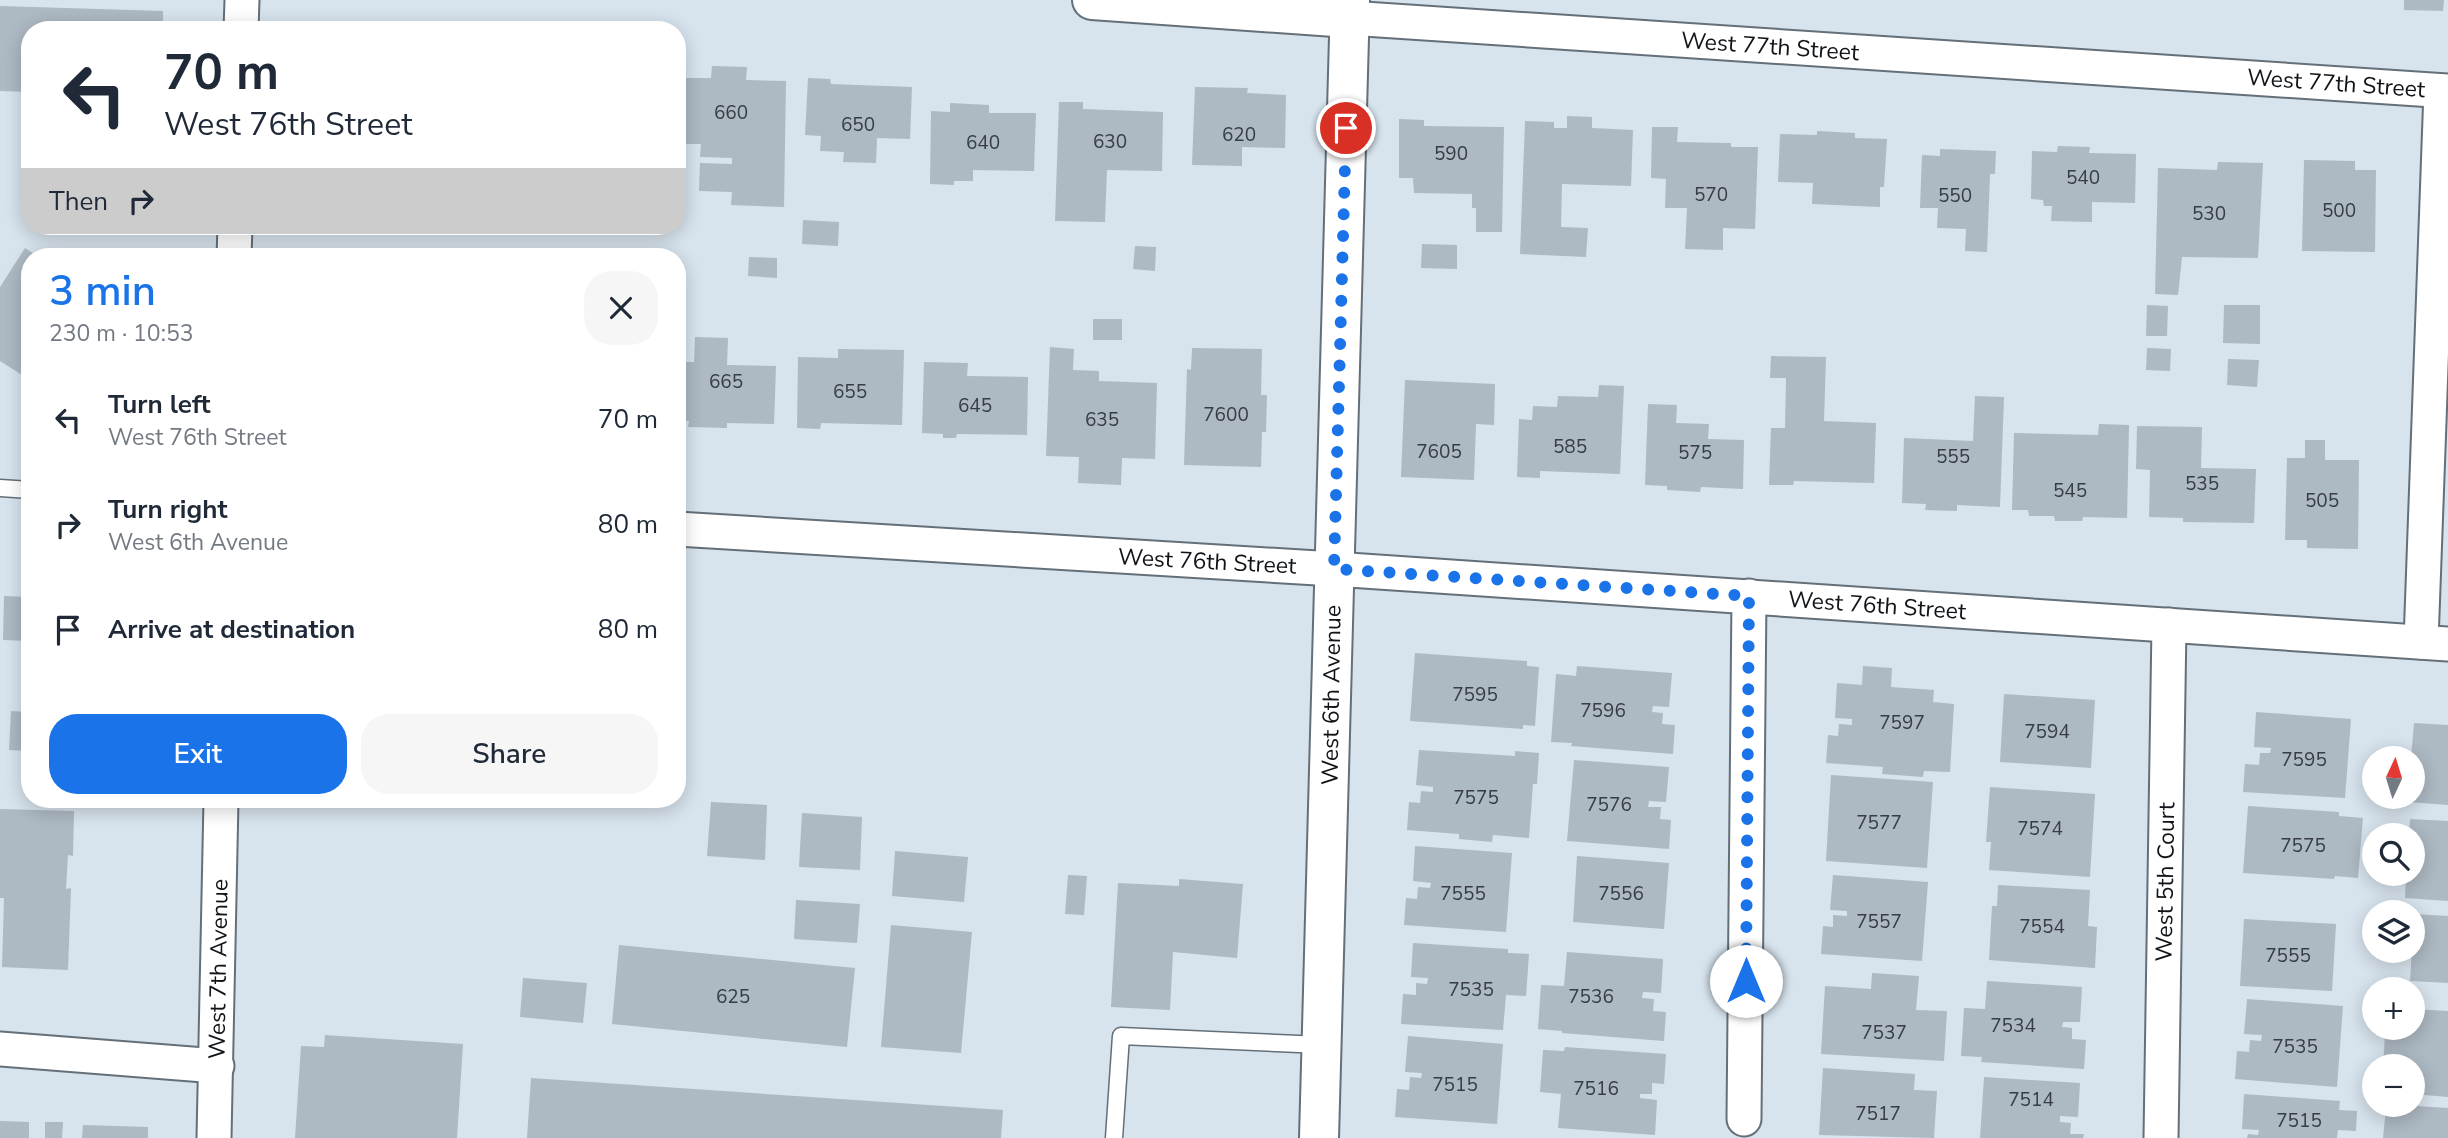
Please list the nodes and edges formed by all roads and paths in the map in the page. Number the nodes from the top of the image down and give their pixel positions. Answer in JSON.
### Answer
{"nodes":[{"id":1,"x":242,"y":0,"type":"edge"},
{"id":2,"x":1092,"y":0,"type":"edge"},
{"id":3,"x":1350,"y":9,"type":"edge"},
{"id":4,"x":241,"y":21,"type":"edge"},
{"id":5,"x":2445,"y":91,"type":"edge"},
{"id":6,"x":0,"y":488,"type":"edge"},
{"id":7,"x":21,"y":489,"type":"edge"},
{"id":8,"x":686,"y":530,"type":"edge"},
{"id":9,"x":1334,"y":569,"type":"junction"},
{"id":10,"x":1749,"y":596,"type":"junction"},
{"id":11,"x":2169,"y":625,"type":"junction"},
{"id":12,"x":2435,"y":643,"type":"edge"},
{"id":13,"x":221,"y":808,"type":"edge"},
{"id":14,"x":1322,"y":1045,"type":"junction"},
{"id":15,"x":0,"y":1049,"type":"edge"},
{"id":16,"x":217,"y":1066,"type":"junction"},
{"id":17,"x":1744,"y":1119,"type":"dead end"},
{"id":18,"x":214,"y":1138,"type":"edge"},
{"id":19,"x":1114,"y":1138,"type":"edge"},
{"id":20,"x":1319,"y":1138,"type":"edge"},
{"id":21,"x":2161,"y":1138,"type":"edge"}],
"edges":[{"from":1,"to":4,"type":"street"},
{"from":2,"to":3,"type":"street","name":"West 77th Street"},
{"from":3,"to":5,"type":"street","name":"West 77th Street"},
{"from":3,"to":9,"type":"street","name":"West 6th Avenue"},
{"from":5,"to":12,"type":"street"},
{"from":6,"to":7,"type":"lane"},
{"from":8,"to":9,"type":"street","name":"West 76th Street"},
{"from":9,"to":10,"type":"street","name":"West 76th Street"},
{"from":9,"to":14,"type":"street","name":"West 6th Avenue"},
{"from":10,"to":11,"type":"street","name":"West 76th Street"},
{"from":10,"to":17,"type":"street"},
{"from":11,"to":12,"type":"street","name":"West 76th Street"},
{"from":11,"to":21,"type":"street","name":"West 5th Court"},
{"from":13,"to":16,"type":"street","name":"West 7th Avenue"},
{"from":14,"to":19,"type":"lane"},
{"from":14,"to":20,"type":"street","name":"West 6th Avenue"},
{"from":15,"to":16,"type":"street"},
{"from":16,"to":18,"type":"street","name":"West 7th Avenue"}]}
